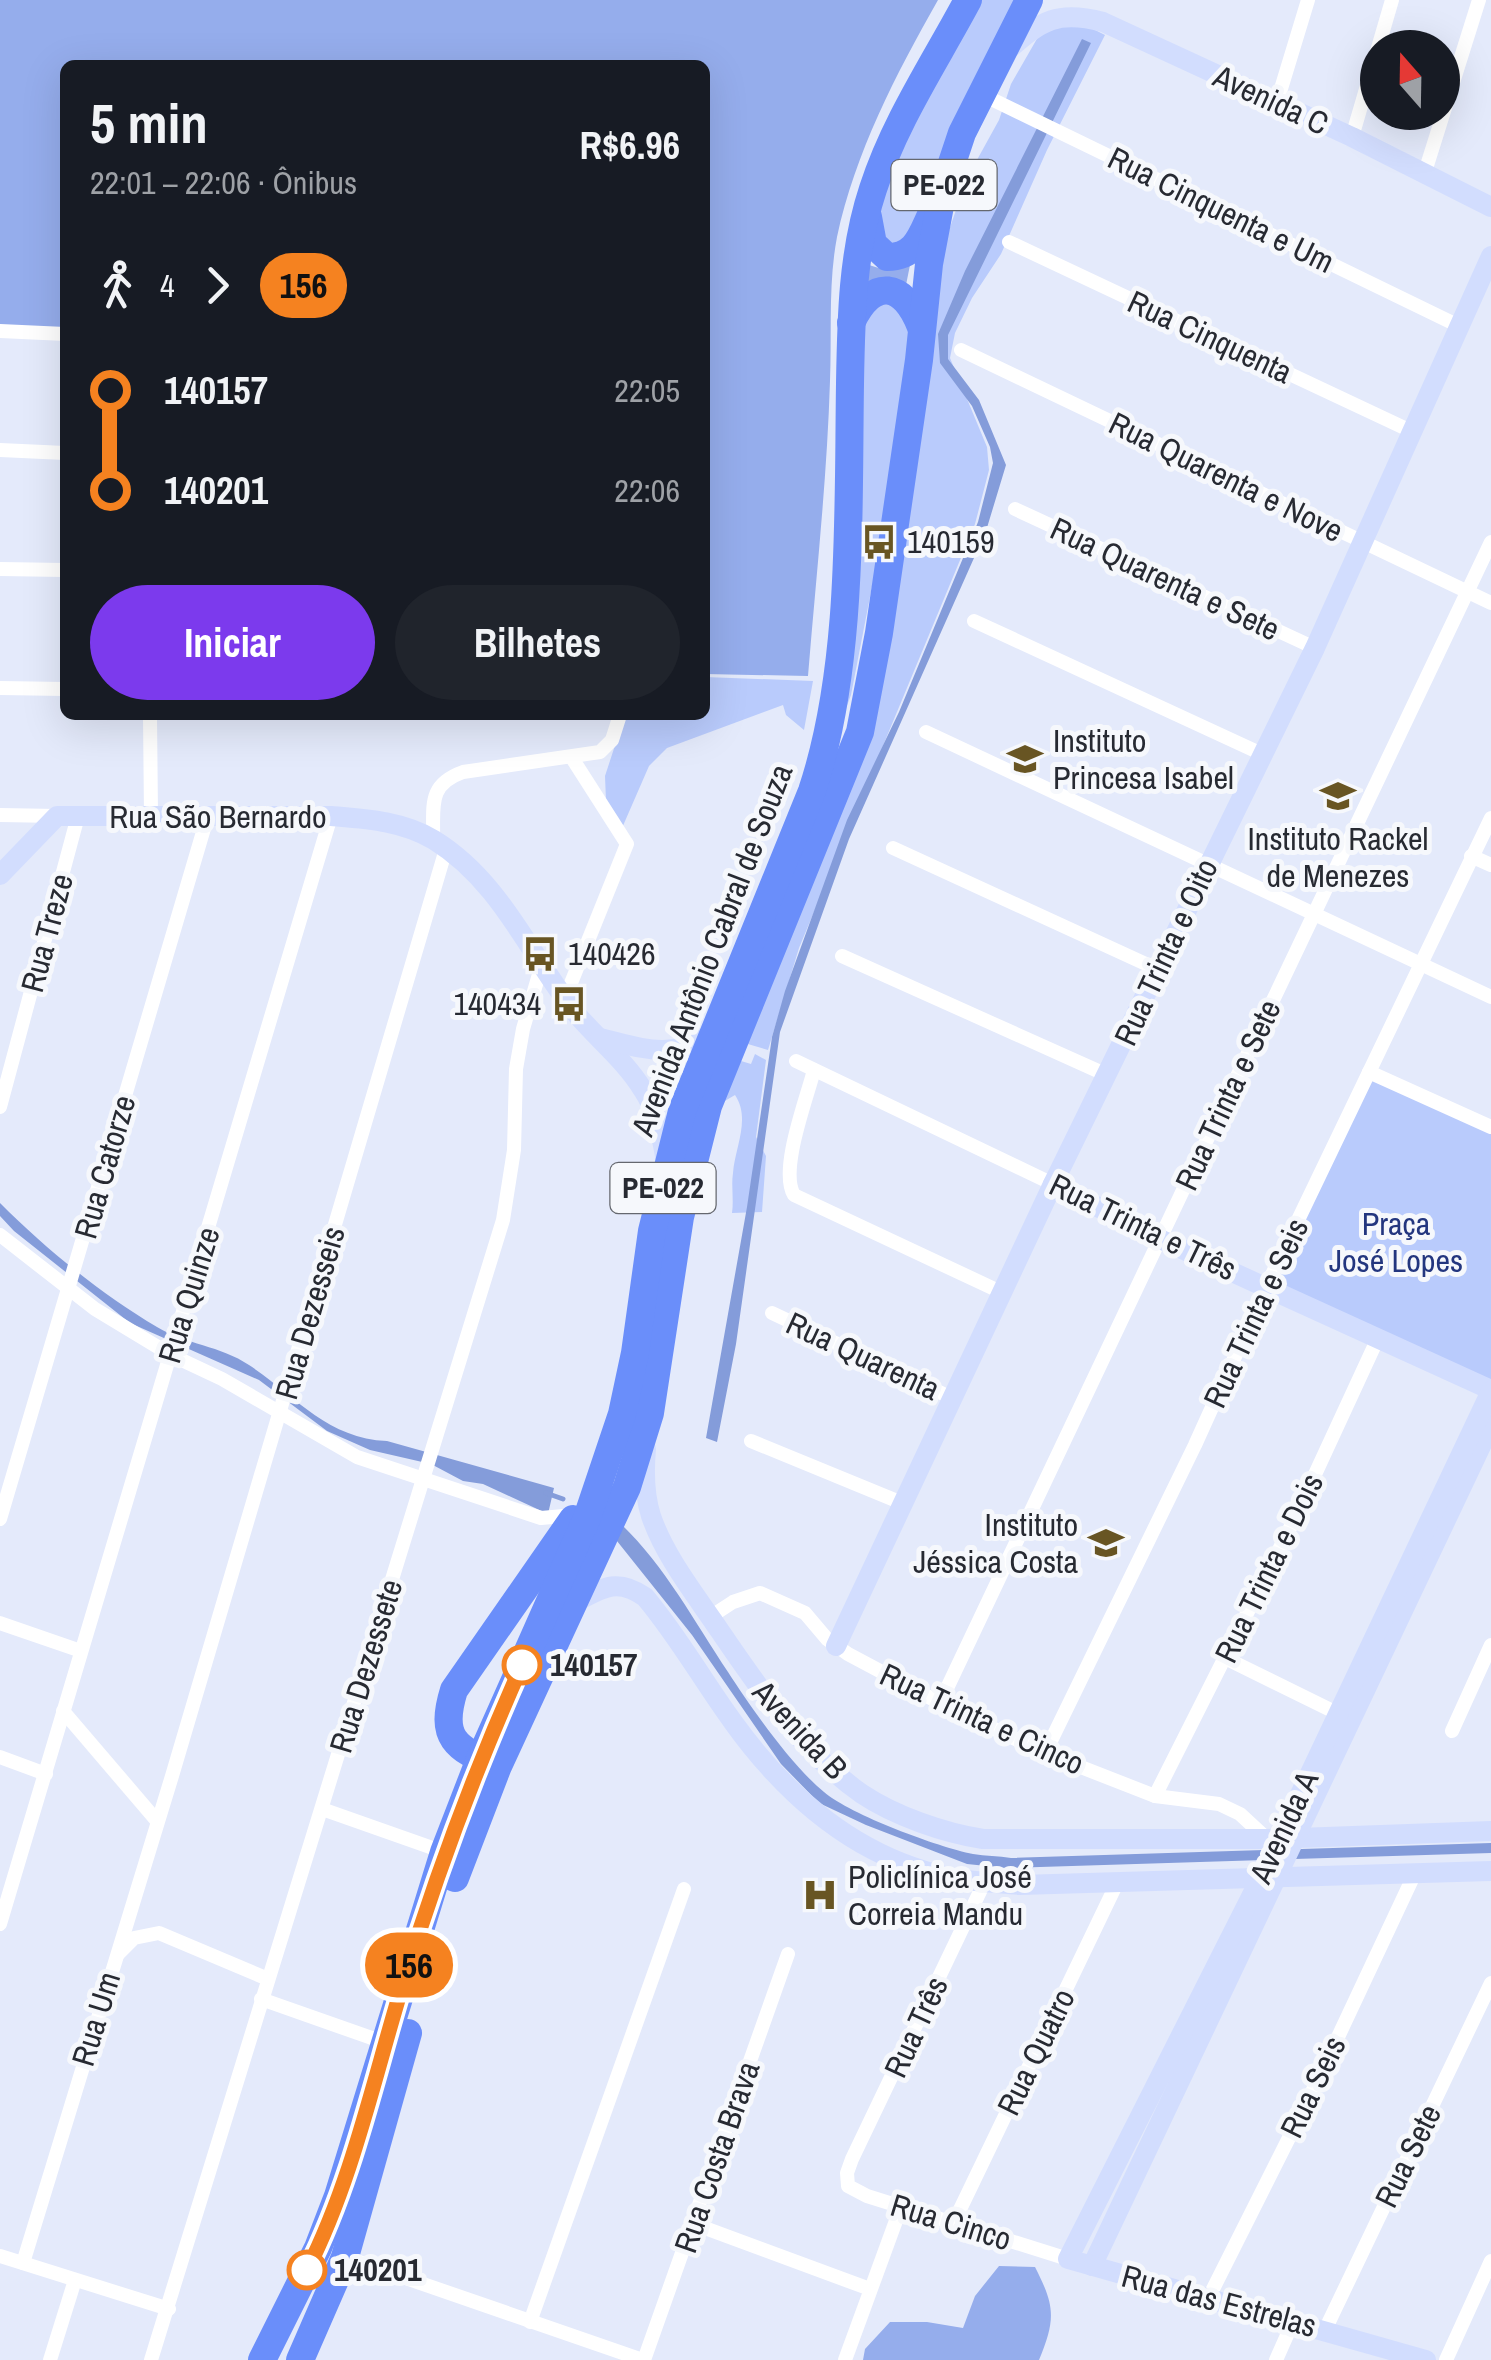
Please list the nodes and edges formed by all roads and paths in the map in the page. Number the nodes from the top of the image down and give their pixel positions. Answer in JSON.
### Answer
{"nodes":[{"id":1,"x":968,"y":0,"type":"edge"},
{"id":2,"x":1029,"y":0,"type":"edge"},
{"id":3,"x":1073,"y":0,"type":"edge"},
{"id":4,"x":1308,"y":0,"type":"edge"},
{"id":5,"x":1392,"y":0,"type":"edge"},
{"id":6,"x":1479,"y":0,"type":"edge"},
{"id":7,"x":1104,"y":22,"type":"junction"},
{"id":8,"x":1002,"y":55,"type":"junction"},
{"id":9,"x":981,"y":94,"type":"junction"},
{"id":10,"x":1276,"y":102,"type":"junction"},
{"id":11,"x":1352,"y":137,"type":"junction"},
{"id":12,"x":1424,"y":174,"type":"junction"},
{"id":13,"x":942,"y":190,"type":"junction"},
{"id":14,"x":1491,"y":207,"type":"edge"},
{"id":15,"x":868,"y":211,"type":"junction"},
{"id":16,"x":1009,"y":242,"type":"dead end"},
{"id":17,"x":1491,"y":256,"type":"edge"},
{"id":18,"x":852,"y":323,"type":"junction"},
{"id":19,"x":921,"y":327,"type":"junction"},
{"id":20,"x":1461,"y":327,"type":"junction"},
{"id":21,"x":0,"y":331,"type":"edge"},
{"id":22,"x":60,"y":334,"type":"edge"},
{"id":23,"x":961,"y":350,"type":"dead end"},
{"id":24,"x":1411,"y":431,"type":"junction"},
{"id":25,"x":0,"y":450,"type":"edge"},
{"id":26,"x":60,"y":452,"type":"edge"},
{"id":27,"x":1015,"y":509,"type":"dead end"},
{"id":28,"x":1361,"y":542,"type":"junction"},
{"id":29,"x":1491,"y":542,"type":"edge"},
{"id":30,"x":0,"y":569,"type":"edge"},
{"id":31,"x":60,"y":570,"type":"edge"},
{"id":32,"x":1467,"y":593,"type":"junction"},
{"id":33,"x":1491,"y":603,"type":"edge"},
{"id":34,"x":974,"y":621,"type":"dead end"},
{"id":35,"x":1315,"y":648,"type":"junction"},
{"id":36,"x":0,"y":688,"type":"edge"},
{"id":37,"x":60,"y":688,"type":"edge"},
{"id":38,"x":150,"y":720,"type":"edge"},
{"id":39,"x":618,"y":720,"type":"edge"},
{"id":40,"x":926,"y":732,"type":"dead end"},
{"id":41,"x":1262,"y":754,"type":"junction"},
{"id":42,"x":572,"y":758,"type":"junction"},
{"id":43,"x":0,"y":815,"type":"edge"},
{"id":44,"x":208,"y":815,"type":"junction"},
{"id":45,"x":67,"y":816,"type":"junction"},
{"id":46,"x":151,"y":816,"type":"junction"},
{"id":47,"x":331,"y":816,"type":"junction"},
{"id":48,"x":1491,"y":818,"type":"edge"},
{"id":49,"x":439,"y":844,"type":"junction"},
{"id":50,"x":893,"y":848,"type":"dead end"},
{"id":51,"x":1472,"y":856,"type":"junction"},
{"id":52,"x":1208,"y":863,"type":"junction"},
{"id":53,"x":1491,"y":865,"type":"edge"},
{"id":54,"x":0,"y":875,"type":"edge"},
{"id":55,"x":1312,"y":913,"type":"junction"},
{"id":56,"x":842,"y":956,"type":"dead end"},
{"id":57,"x":542,"y":964,"type":"junction"},
{"id":58,"x":1422,"y":964,"type":"junction"},
{"id":59,"x":1160,"y":970,"type":"junction"},
{"id":60,"x":1491,"y":997,"type":"edge"},
{"id":61,"x":566,"y":998,"type":"junction"},
{"id":62,"x":712,"y":1034,"type":"junction"},
{"id":63,"x":600,"y":1038,"type":"junction"},
{"id":64,"x":796,"y":1061,"type":"dead end"},
{"id":65,"x":814,"y":1070,"type":"junction"},
{"id":66,"x":1369,"y":1072,"type":"junction"},
{"id":67,"x":1107,"y":1075,"type":"junction"},
{"id":68,"x":0,"y":1108,"type":"edge"},
{"id":69,"x":1491,"y":1126,"type":"edge"},
{"id":70,"x":667,"y":1169,"type":"junction"},
{"id":71,"x":1053,"y":1184,"type":"junction"},
{"id":72,"x":0,"y":1236,"type":"edge"},
{"id":73,"x":1162,"y":1240,"type":"junction"},
{"id":74,"x":71,"y":1285,"type":"junction"},
{"id":75,"x":1266,"y":1287,"type":"junction"},
{"id":76,"x":1003,"y":1293,"type":"junction"},
{"id":77,"x":772,"y":1313,"type":"dead end"},
{"id":78,"x":1378,"y":1338,"type":"junction"},
{"id":79,"x":172,"y":1351,"type":"junction"},
{"id":80,"x":1491,"y":1390,"type":"edge"},
{"id":81,"x":954,"y":1399,"type":"junction"},
{"id":82,"x":281,"y":1408,"type":"junction"},
{"id":83,"x":650,"y":1413,"type":"junction"},
{"id":84,"x":1491,"y":1424,"type":"edge"},
{"id":85,"x":752,"y":1441,"type":"dead end"},
{"id":86,"x":424,"y":1476,"type":"junction"},
{"id":87,"x":902,"y":1503,"type":"junction"},
{"id":88,"x":582,"y":1516,"type":"junction"},
{"id":89,"x":0,"y":1519,"type":"edge"},
{"id":90,"x":574,"y":1602,"type":"junction"},
{"id":91,"x":710,"y":1617,"type":"junction"},
{"id":92,"x":0,"y":1623,"type":"edge"},
{"id":93,"x":1491,"y":1645,"type":"edge"},
{"id":94,"x":836,"y":1646,"type":"junction"},
{"id":95,"x":81,"y":1651,"type":"junction"},
{"id":96,"x":1224,"y":1658,"type":"junction"},
{"id":97,"x":940,"y":1703,"type":"junction"},
{"id":98,"x":63,"y":1711,"type":"junction"},
{"id":99,"x":1344,"y":1717,"type":"junction"},
{"id":100,"x":1452,"y":1732,"type":"dead end"},
{"id":101,"x":1045,"y":1753,"type":"junction"},
{"id":102,"x":0,"y":1757,"type":"edge"},
{"id":103,"x":489,"y":1763,"type":"junction"},
{"id":104,"x":46,"y":1774,"type":"junction"},
{"id":105,"x":172,"y":1776,"type":"joint"},
{"id":106,"x":1155,"y":1796,"type":"junction"},
{"id":107,"x":322,"y":1809,"type":"junction"},
{"id":108,"x":156,"y":1820,"type":"junction"},
{"id":109,"x":1491,"y":1831,"type":"edge"},
{"id":110,"x":1282,"y":1839,"type":"junction"},
{"id":111,"x":444,"y":1852,"type":"junction"},
{"id":112,"x":1491,"y":1870,"type":"edge"},
{"id":113,"x":1415,"y":1873,"type":"junction"},
{"id":114,"x":1270,"y":1874,"type":"junction"},
{"id":115,"x":985,"y":1881,"type":"junction"},
{"id":116,"x":1118,"y":1883,"type":"junction"},
{"id":117,"x":684,"y":1889,"type":"dead end"},
{"id":118,"x":0,"y":1924,"type":"edge"},
{"id":119,"x":788,"y":1954,"type":"dead end"},
{"id":120,"x":115,"y":1958,"type":"junction"},
{"id":121,"x":268,"y":1980,"type":"junction"},
{"id":122,"x":1491,"y":1983,"type":"edge"},
{"id":123,"x":261,"y":1999,"type":"junction"},
{"id":124,"x":386,"y":2043,"type":"junction"},
{"id":125,"x":847,"y":2173,"type":"joint"},
{"id":126,"x":900,"y":2208,"type":"junction"},
{"id":127,"x":954,"y":2222,"type":"junction"},
{"id":128,"x":694,"y":2224,"type":"junction"},
{"id":129,"x":0,"y":2256,"type":"edge"},
{"id":130,"x":345,"y":2257,"type":"junction"},
{"id":131,"x":1068,"y":2259,"type":"junction"},
{"id":132,"x":1491,"y":2261,"type":"edge"},
{"id":133,"x":22,"y":2263,"type":"junction"},
{"id":134,"x":1092,"y":2266,"type":"junction"},
{"id":135,"x":75,"y":2280,"type":"junction"},
{"id":136,"x":870,"y":2289,"type":"junction"},
{"id":137,"x":1208,"y":2298,"type":"junction"},
{"id":138,"x":169,"y":2309,"type":"junction"},
{"id":139,"x":530,"y":2322,"type":"junction"},
{"id":140,"x":1292,"y":2324,"type":"junction"},
{"id":141,"x":1325,"y":2330,"type":"junction"},
{"id":142,"x":50,"y":2360,"type":"edge"},
{"id":143,"x":151,"y":2360,"type":"edge"},
{"id":144,"x":262,"y":2360,"type":"edge"},
{"id":145,"x":300,"y":2360,"type":"edge"},
{"id":146,"x":643,"y":2360,"type":"edge"},
{"id":147,"x":845,"y":2360,"type":"edge"},
{"id":148,"x":1276,"y":2360,"type":"edge"},
{"id":149,"x":1426,"y":2360,"type":"edge"},
{"id":150,"x":1446,"y":2360,"type":"edge"}],
"edges":[{"from":1,"to":15,"type":"highway","name":"Avenida Antônio Cabral de Souza","number":"PE-022"},
{"from":2,"to":8,"type":"highway","name":"Avenida Antônio Cabral de Souza","number":"PE-022"},
{"from":3,"to":7,"type":"street"},
{"from":4,"to":10,"type":"street"},
{"from":5,"to":11,"type":"street"},
{"from":6,"to":12,"type":"street"},
{"from":7,"to":8,"type":"street"},
{"from":7,"to":10,"type":"street","name":"Avenida C"},
{"from":8,"to":9,"type":"highway","name":"Avenida Antônio Cabral de Souza","number":"PE-022"},
{"from":9,"to":13,"type":"highway","name":"Avenida Antônio Cabral de Souza","number":"PE-022"},
{"from":9,"to":20,"type":"street","name":"Rua Cinquenta e Um"},
{"from":10,"to":11,"type":"street","name":"Avenida C"},
{"from":11,"to":12,"type":"street","name":"Avenida C"},
{"from":12,"to":14,"type":"street","name":"Avenida C"},
{"from":13,"to":15,"type":"highway"},
{"from":13,"to":19,"type":"highway","name":"Avenida Antônio Cabral de Souza","number":"PE-022"},
{"from":15,"to":18,"type":"highway","name":"Avenida Antônio Cabral de Souza","number":"PE-022"},
{"from":16,"to":24,"type":"street","name":"Rua Cinquenta"},
{"from":17,"to":20,"type":"street","name":"Rua Trinta e Oito"},
{"from":18,"to":19,"type":"highway"},
{"from":18,"to":62,"type":"highway","name":"Avenida Antônio Cabral de Souza","number":"PE-022"},
{"from":19,"to":83,"type":"highway","name":"Avenida Antônio Cabral de Souza","number":"PE-022"},
{"from":20,"to":24,"type":"street","name":"Rua Trinta e Oito"},
{"from":21,"to":22,"type":"street"},
{"from":23,"to":28,"type":"street","name":"Rua Quarenta e Nove"},
{"from":24,"to":28,"type":"street","name":"Rua Trinta e Oito"},
{"from":25,"to":26,"type":"street"},
{"from":27,"to":35,"type":"street","name":"Rua Quarenta e Sete"},
{"from":28,"to":32,"type":"street","name":"Rua Quarenta e Nove"},
{"from":28,"to":35,"type":"street","name":"Rua Trinta e Oito"},
{"from":29,"to":32,"type":"street","name":"Rua Trinta e Sete"},
{"from":30,"to":31,"type":"street"},
{"from":32,"to":33,"type":"street","name":"Rua Quarenta e Nove"},
{"from":32,"to":55,"type":"street","name":"Rua Trinta e Sete"},
{"from":34,"to":41,"type":"street"},
{"from":35,"to":41,"type":"street","name":"Rua Trinta e Oito"},
{"from":36,"to":37,"type":"street"},
{"from":38,"to":46,"type":"street"},
{"from":39,"to":42,"type":"street"},
{"from":40,"to":52,"type":"street"},
{"from":41,"to":52,"type":"street","name":"Rua Trinta e Oito"},
{"from":42,"to":49,"type":"street","name":"Rua Dezesseis"},
{"from":42,"to":61,"type":"street"},
{"from":43,"to":45,"type":"street","name":"Rua São Bernardo"},
{"from":44,"to":46,"type":"street","name":"Rua São Bernardo"},
{"from":44,"to":47,"type":"street","name":"Rua São Bernardo"},
{"from":44,"to":74,"type":"street","name":"Rua Catorze"},
{"from":45,"to":46,"type":"street","name":"Rua São Bernardo"},
{"from":45,"to":54,"type":"street"},
{"from":45,"to":68,"type":"street","name":"Rua Treze"},
{"from":47,"to":49,"type":"street","name":"Rua São Bernardo"},
{"from":47,"to":79,"type":"street","name":"Rua Quinze"},
{"from":48,"to":51,"type":"street","name":"Rua Trinta e Seis"},
{"from":49,"to":57,"type":"street"},
{"from":49,"to":82,"type":"street","name":"Rua Dezesseis"},
{"from":50,"to":59,"type":"street"},
{"from":51,"to":53,"type":"street"},
{"from":51,"to":58,"type":"street","name":"Rua Trinta e Seis"},
{"from":52,"to":55,"type":"street"},
{"from":52,"to":59,"type":"street","name":"Rua Trinta e Oito"},
{"from":55,"to":58,"type":"street"},
{"from":55,"to":73,"type":"street","name":"Rua Trinta e Sete"},
{"from":56,"to":67,"type":"street"},
{"from":57,"to":61,"type":"street"},
{"from":57,"to":86,"type":"street","name":"Rua Dezessete"},
{"from":58,"to":60,"type":"street"},
{"from":58,"to":66,"type":"street","name":"Rua Trinta e Seis"},
{"from":59,"to":67,"type":"street","name":"Rua Trinta e Oito"},
{"from":61,"to":63,"type":"street"},
{"from":62,"to":63,"type":"street"},
{"from":62,"to":70,"type":"highway","name":"Avenida Antônio Cabral de Souza","number":"PE-022"},
{"from":63,"to":70,"type":"street"},
{"from":64,"to":65,"type":"street","name":"Rua Trinta e Três"},
{"from":65,"to":71,"type":"street","name":"Rua Trinta e Três"},
{"from":65,"to":76,"type":"street"},
{"from":66,"to":69,"type":"street"},
{"from":66,"to":75,"type":"street","name":"Rua Trinta e Seis"},
{"from":67,"to":71,"type":"street","name":"Rua Trinta e Oito"},
{"from":70,"to":88,"type":"highway","name":"Avenida Antônio Cabral de Souza","number":"PE-022"},
{"from":71,"to":73,"type":"street","name":"Rua Trinta e Três"},
{"from":71,"to":76,"type":"street","name":"Rua Trinta e Oito"},
{"from":72,"to":74,"type":"street"},
{"from":73,"to":75,"type":"street","name":"Rua Trinta e Três"},
{"from":73,"to":97,"type":"street","name":"Rua Trinta e Sete"},
{"from":74,"to":79,"type":"street"},
{"from":74,"to":89,"type":"street","name":"Rua Catorze"},
{"from":75,"to":78,"type":"street","name":"Rua Trinta e Três"},
{"from":75,"to":101,"type":"street","name":"Rua Trinta e Seis"},
{"from":76,"to":81,"type":"street","name":"Rua Trinta e Oito"},
{"from":77,"to":81,"type":"street","name":"Rua Quarenta"},
{"from":78,"to":80,"type":"street","name":"Rua Trinta e Três"},
{"from":78,"to":96,"type":"street","name":"Rua Trinta e Dois"},
{"from":79,"to":82,"type":"street"},
{"from":79,"to":95,"type":"street","name":"Rua Quinze"},
{"from":80,"to":99,"type":"street","name":"Avenida A"},
{"from":81,"to":87,"type":"street","name":"Rua Trinta e Oito"},
{"from":82,"to":86,"type":"street"},
{"from":82,"to":105,"type":"street","name":"Rua Dezesseis"},
{"from":83,"to":90,"type":"highway","name":"Avenida Antônio Cabral de Souza","number":"PE-022"},
{"from":83,"to":91,"type":"street","name":"Avenida B"},
{"from":84,"to":99,"type":"street","name":"Avenida A"},
{"from":85,"to":87,"type":"street"},
{"from":86,"to":88,"type":"street"},
{"from":86,"to":107,"type":"street","name":"Rua Dezessete"},
{"from":87,"to":94,"type":"street","name":"Rua Trinta e Oito"},
{"from":88,"to":103,"type":"highway","name":"Avenida Antônio Cabral de Souza","number":"PE-022"},
{"from":88,"to":103,"type":"highway"},
{"from":90,"to":103,"type":"highway","name":"Avenida Antônio Cabral de Souza","number":"PE-022"},
{"from":90,"to":115,"type":"street","name":"Avenida B"},
{"from":91,"to":94,"type":"street","name":"Rua Trinta e Cinco"},
{"from":91,"to":110,"type":"street","name":"Avenida B"},
{"from":92,"to":95,"type":"street"},
{"from":93,"to":100,"type":"street"},
{"from":94,"to":97,"type":"street","name":"Rua Trinta e Cinco"},
{"from":95,"to":98,"type":"street","name":"Rua Quinze"},
{"from":96,"to":99,"type":"street"},
{"from":96,"to":106,"type":"street","name":"Rua Trinta e Dois"},
{"from":97,"to":101,"type":"street","name":"Rua Trinta e Cinco"},
{"from":98,"to":104,"type":"street","name":"Rua Quinze"},
{"from":98,"to":108,"type":"street"},
{"from":99,"to":110,"type":"street","name":"Avenida A"},
{"from":101,"to":106,"type":"street","name":"Rua Trinta e Cinco"},
{"from":102,"to":104,"type":"street"},
{"from":103,"to":111,"type":"highway","name":"Avenida Antônio Cabral de Souza","number":"PE-022"},
{"from":103,"to":130,"type":"highway","name":"Avenida Antônio Cabral de Souza","number":"PE-022"},
{"from":104,"to":118,"type":"street","name":"Rua Quinze"},
{"from":105,"to":108,"type":"street","name":"Rua Um"},
{"from":106,"to":110,"type":"street","name":"Rua Trinta e Cinco"},
{"from":107,"to":111,"type":"street"},
{"from":107,"to":121,"type":"street","name":"Rua Dezessete"},
{"from":108,"to":120,"type":"street","name":"Rua Um"},
{"from":109,"to":110,"type":"street","name":"Avenida B"},
{"from":110,"to":114,"type":"street","name":"Avenida A"},
{"from":111,"to":124,"type":"highway","name":"Avenida Antônio Cabral de Souza","number":"PE-022"},
{"from":112,"to":113,"type":"street","name":"Avenida B"},
{"from":113,"to":114,"type":"street","name":"Avenida B"},
{"from":113,"to":137,"type":"street","name":"Rua Seis"},
{"from":114,"to":116,"type":"street","name":"Avenida B"},
{"from":114,"to":131,"type":"street","name":"Avenida A"},
{"from":114,"to":134,"type":"street","name":"Avenida A"},
{"from":115,"to":116,"type":"street","name":"Avenida B"},
{"from":115,"to":125,"type":"street","name":"Rua Três"},
{"from":116,"to":127,"type":"street","name":"Rua Quatro"},
{"from":117,"to":139,"type":"street"},
{"from":119,"to":128,"type":"street","name":"Rua Costa Brava"},
{"from":120,"to":121,"type":"street"},
{"from":120,"to":133,"type":"street","name":"Rua Um"},
{"from":121,"to":123,"type":"street","name":"Rua Dezessete"},
{"from":122,"to":141,"type":"street","name":"Rua Sete"},
{"from":123,"to":124,"type":"street"},
{"from":123,"to":138,"type":"street","name":"Rua Dezessete"},
{"from":124,"to":144,"type":"highway","name":"Avenida Antônio Cabral de Souza","number":"PE-022"},
{"from":125,"to":126,"type":"street","name":"Rua Cinco"},
{"from":126,"to":127,"type":"street","name":"Rua Cinco"},
{"from":126,"to":136,"type":"street"},
{"from":127,"to":131,"type":"street","name":"Rua Cinco"},
{"from":128,"to":136,"type":"street"},
{"from":128,"to":146,"type":"street","name":"Rua Costa Brava"},
{"from":129,"to":133,"type":"street"},
{"from":130,"to":139,"type":"street"},
{"from":130,"to":145,"type":"highway","name":"Avenida Antônio Cabral de Souza","number":"PE-022"},
{"from":131,"to":134,"type":"street","name":"Rua das Estrelas"},
{"from":132,"to":150,"type":"street"},
{"from":133,"to":135,"type":"street"},
{"from":134,"to":137,"type":"street","name":"Rua das Estrelas"},
{"from":135,"to":138,"type":"street"},
{"from":135,"to":142,"type":"street"},
{"from":136,"to":147,"type":"street"},
{"from":137,"to":140,"type":"street","name":"Rua das Estrelas"},
{"from":138,"to":143,"type":"street","name":"Rua Dezessete"},
{"from":139,"to":146,"type":"street"},
{"from":140,"to":141,"type":"street","name":"Rua das Estrelas"},
{"from":140,"to":148,"type":"street"},
{"from":141,"to":149,"type":"street","name":"Rua das Estrelas"}]}
